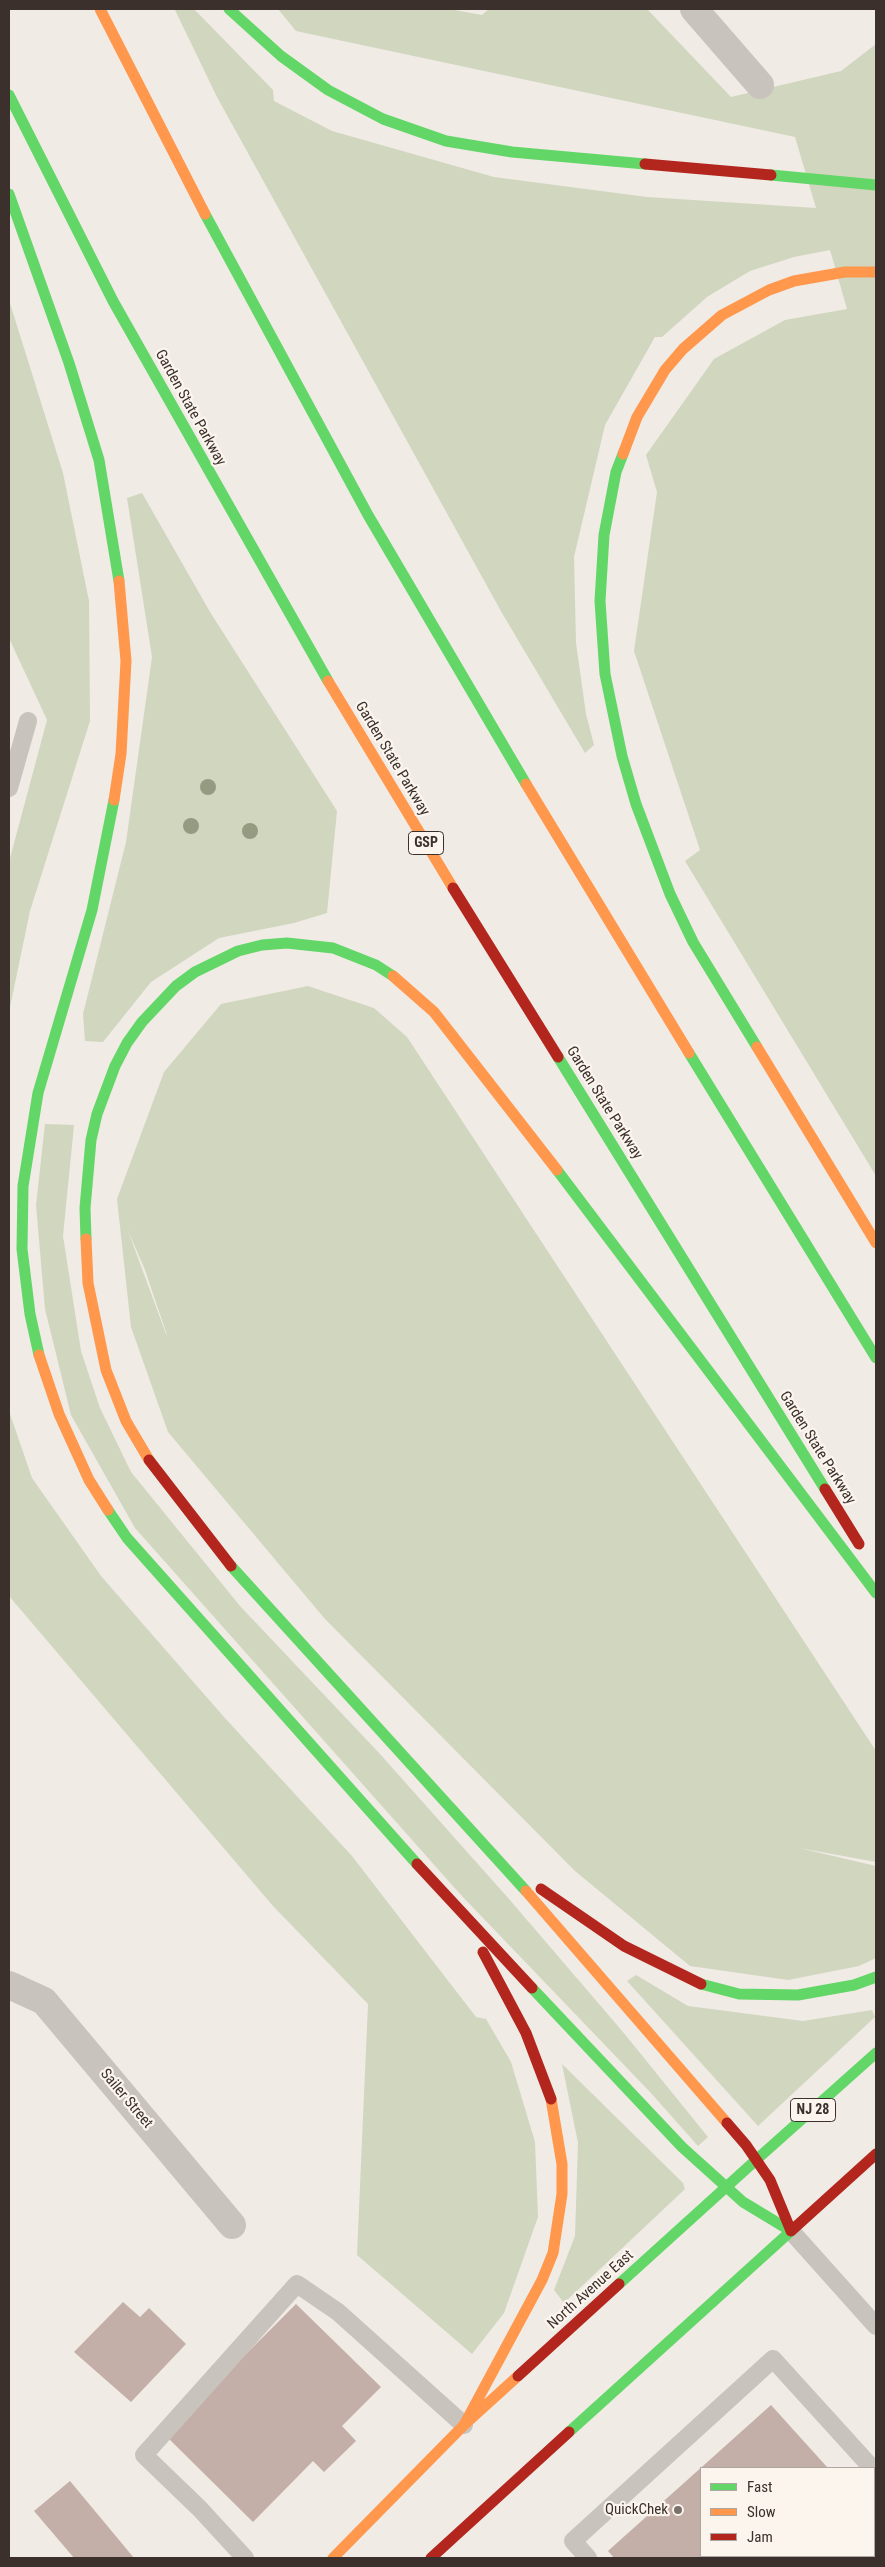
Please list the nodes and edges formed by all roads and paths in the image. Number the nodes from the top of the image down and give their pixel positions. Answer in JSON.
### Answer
{"nodes":[{"id":1,"x":100,"y":9,"type":"edge"},
{"id":2,"x":229,"y":9,"type":"edge"},
{"id":3,"x":694,"y":9,"type":"edge"},
{"id":4,"x":760,"y":85,"type":"dead end"},
{"id":5,"x":9,"y":95,"type":"edge"},
{"id":6,"x":876,"y":184,"type":"edge"},
{"id":7,"x":9,"y":194,"type":"edge"},
{"id":8,"x":876,"y":272,"type":"edge"},
{"id":9,"x":28,"y":721,"type":"dead end"},
{"id":10,"x":9,"y":788,"type":"edge"},
{"id":11,"x":876,"y":1243,"type":"edge"},
{"id":12,"x":876,"y":1358,"type":"edge"},
{"id":13,"x":866,"y":1556,"type":"dead end"},
{"id":14,"x":876,"y":1593,"type":"edge"},
{"id":15,"x":474,"y":1833,"type":"junction"},
{"id":16,"x":444,"y":1896,"type":"junction"},
{"id":17,"x":876,"y":1977,"type":"edge"},
{"id":18,"x":9,"y":1985,"type":"edge"},
{"id":19,"x":876,"y":2053,"type":"edge"},
{"id":20,"x":876,"y":2154,"type":"edge"},
{"id":21,"x":756,"y":2160,"type":"junction"},
{"id":22,"x":725,"y":2188,"type":"junction"},
{"id":23,"x":232,"y":2225,"type":"dead end"},
{"id":24,"x":791,"y":2231,"type":"junction"},
{"id":25,"x":876,"y":2326,"type":"edge"},
{"id":26,"x":464,"y":2425,"type":"junction"},
{"id":27,"x":871,"y":2467,"type":"edge"},
{"id":28,"x":245,"y":2558,"type":"edge"},
{"id":29,"x":333,"y":2558,"type":"edge"},
{"id":30,"x":431,"y":2558,"type":"edge"},
{"id":31,"x":588,"y":2558,"type":"edge"}],
"edges":[{"from":1,"to":12,"type":"main road"},
{"from":2,"to":6,"type":"main road"},
{"from":3,"to":4,"type":"street"},
{"from":5,"to":13,"type":"main road","name":"Garden State Parkway","number":"GSP"},
{"from":7,"to":16,"type":"main road"},
{"from":8,"to":11,"type":"main road"},
{"from":9,"to":10,"type":"lane"},
{"from":14,"to":15,"type":"main road"},
{"from":15,"to":17,"type":"main road"},
{"from":15,"to":21,"type":"main road"},
{"from":16,"to":22,"type":"main road"},
{"from":16,"to":26,"type":"main road"},
{"from":18,"to":23,"type":"street","name":"Sailer Street"},
{"from":19,"to":21,"type":"main road","name":"North Avenue East","number":"NJ 28"},
{"from":20,"to":24,"type":"main road"},
{"from":21,"to":22,"type":"main road","name":"North Avenue East","number":"NJ 28"},
{"from":21,"to":24,"type":"main road"},
{"from":22,"to":24,"type":"main road"},
{"from":22,"to":26,"type":"main road","name":"North Avenue East","number":"NJ 28"},
{"from":24,"to":25,"type":"lane"},
{"from":24,"to":30,"type":"main road"},
{"from":26,"to":28,"type":"lane"},
{"from":26,"to":29,"type":"main road","name":"North Avenue East","number":"NJ 28"},
{"from":27,"to":31,"type":"lane"}]}
